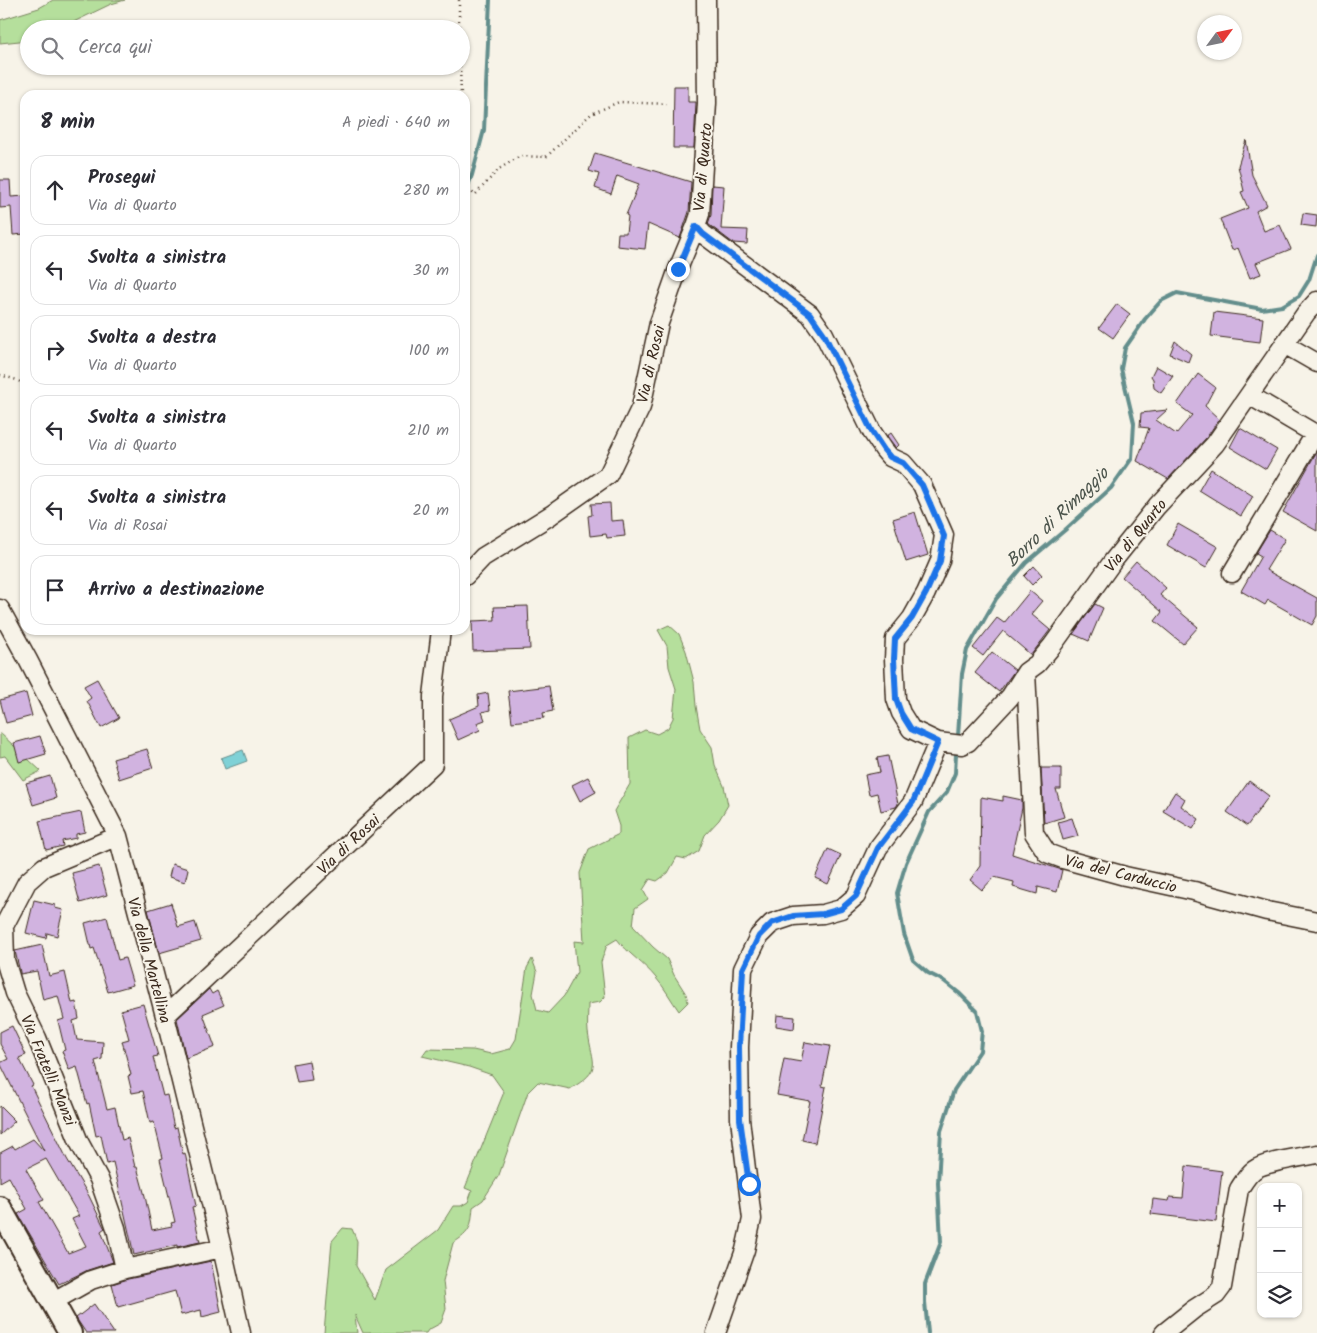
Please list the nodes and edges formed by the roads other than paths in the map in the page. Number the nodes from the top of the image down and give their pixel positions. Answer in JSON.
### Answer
{"nodes":[{"id":1,"x":706,"y":0,"type":"edge"},
{"id":2,"x":696,"y":226,"type":"junction"},
{"id":3,"x":1317,"y":301,"type":"edge"},
{"id":4,"x":1284,"y":344,"type":"junction"},
{"id":5,"x":1317,"y":363,"type":"edge"},
{"id":6,"x":1248,"y":395,"type":"junction"},
{"id":7,"x":1316,"y":434,"type":"edge"},
{"id":8,"x":470,"y":571,"type":"edge"},
{"id":9,"x":1232,"y":573,"type":"dead end"},
{"id":10,"x":0,"y":609,"type":"edge"},
{"id":11,"x":440,"y":635,"type":"edge"},
{"id":12,"x":1026,"y":672,"type":"junction"},
{"id":13,"x":938,"y":742,"type":"junction"},
{"id":14,"x":118,"y":836,"type":"junction"},
{"id":15,"x":1317,"y":921,"type":"edge"},
{"id":16,"x":165,"y":1016,"type":"junction"},
{"id":17,"x":1317,"y":1154,"type":"edge"},
{"id":18,"x":0,"y":1208,"type":"edge"},
{"id":19,"x":222,"y":1248,"type":"junction"},
{"id":20,"x":124,"y":1269,"type":"junction"},
{"id":21,"x":52,"y":1302,"type":"junction"},
{"id":22,"x":70,"y":1333,"type":"edge"},
{"id":23,"x":241,"y":1333,"type":"edge"},
{"id":24,"x":716,"y":1333,"type":"edge"},
{"id":25,"x":1164,"y":1333,"type":"edge"}],
"edges":[{"from":1,"to":2,"type":"street","name":"Via di Quarto"},
{"from":2,"to":8,"type":"street","name":"Via di Rosai"},
{"from":2,"to":13,"type":"street","name":"Via di Quarto"},
{"from":3,"to":4,"type":"street","name":"Via di Quarto"},
{"from":4,"to":5,"type":"street"},
{"from":4,"to":6,"type":"street","name":"Via di Quarto"},
{"from":6,"to":7,"type":"street"},
{"from":6,"to":12,"type":"street","name":"Via di Quarto"},
{"from":7,"to":9,"type":"street"},
{"from":10,"to":14,"type":"street","name":"Via della Martellina"},
{"from":11,"to":16,"type":"street","name":"Via di Rosai"},
{"from":12,"to":13,"type":"street","name":"Via di Quarto"},
{"from":12,"to":15,"type":"street","name":"Via del Carduccio"},
{"from":13,"to":24,"type":"street"},
{"from":14,"to":16,"type":"street","name":"Via della Martellina"},
{"from":14,"to":20,"type":"street","name":"Via Fratelli Manzi"},
{"from":16,"to":19,"type":"street","name":"Via della Martellina"},
{"from":17,"to":25,"type":"street"},
{"from":18,"to":21,"type":"main road"},
{"from":19,"to":20,"type":"street"},
{"from":19,"to":23,"type":"street","name":"Via della Martellina"},
{"from":20,"to":21,"type":"street"},
{"from":21,"to":22,"type":"main road"}]}
